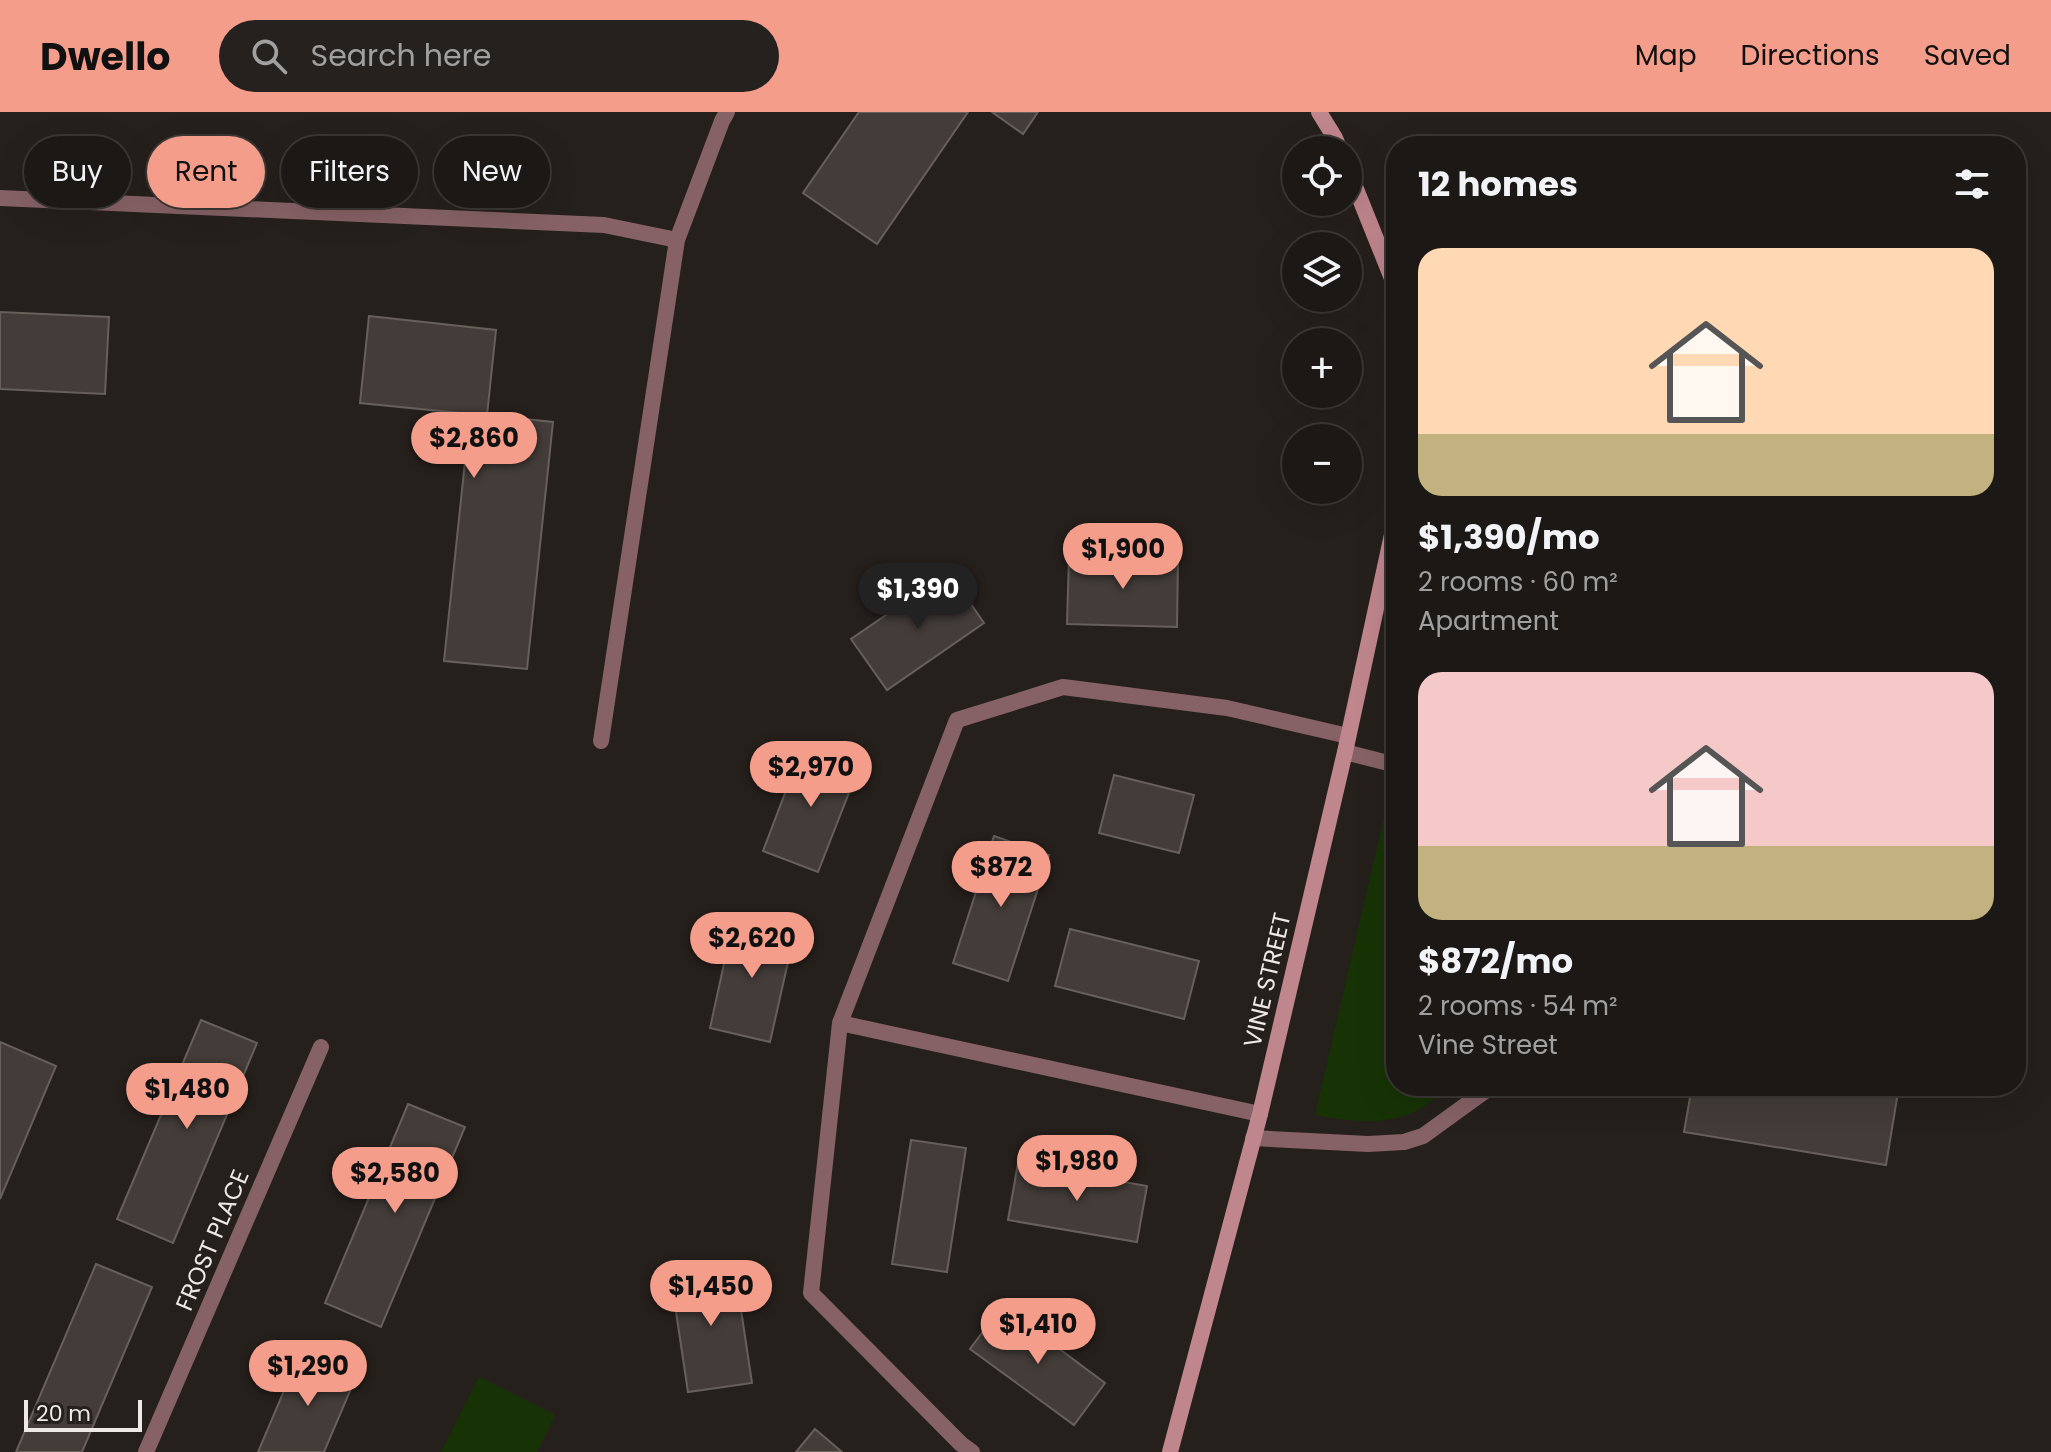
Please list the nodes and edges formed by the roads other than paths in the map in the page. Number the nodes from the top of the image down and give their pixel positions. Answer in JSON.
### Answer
{"nodes":[{"id":1,"x":727,"y":112,"type":"edge"},
{"id":2,"x":1319,"y":112,"type":"edge"},
{"id":3,"x":1332,"y":136,"type":"edge"},
{"id":4,"x":0,"y":198,"type":"edge"},
{"id":5,"x":1362,"y":204,"type":"edge"},
{"id":6,"x":677,"y":240,"type":"junction"},
{"id":7,"x":1386,"y":264,"type":"edge"},
{"id":8,"x":1386,"y":563,"type":"edge"},
{"id":9,"x":601,"y":741,"type":"dead end"},
{"id":10,"x":1347,"y":744,"type":"junction"},
{"id":11,"x":1386,"y":761,"type":"edge"},
{"id":12,"x":840,"y":1023,"type":"junction"},
{"id":13,"x":321,"y":1047,"type":"dead end"},
{"id":14,"x":1478,"y":1096,"type":"edge"},
{"id":15,"x":1260,"y":1114,"type":"junction"},
{"id":16,"x":1253,"y":1138,"type":"junction"},
{"id":17,"x":146,"y":1452,"type":"edge"},
{"id":18,"x":972,"y":1452,"type":"edge"},
{"id":19,"x":1170,"y":1452,"type":"edge"}],
"edges":[{"from":1,"to":6,"type":"street"},
{"from":2,"to":3,"type":"main road"},
{"from":4,"to":6,"type":"street"},
{"from":5,"to":7,"type":"main road"},
{"from":6,"to":9,"type":"street"},
{"from":8,"to":10,"type":"main road","name":"VINE STREET"},
{"from":10,"to":11,"type":"street"},
{"from":10,"to":12,"type":"street"},
{"from":10,"to":15,"type":"main road","name":"VINE STREET"},
{"from":12,"to":15,"type":"street"},
{"from":12,"to":18,"type":"street"},
{"from":13,"to":17,"type":"street","name":"FROST PLACE"},
{"from":14,"to":16,"type":"street"},
{"from":15,"to":16,"type":"main road","name":"VINE STREET"},
{"from":16,"to":19,"type":"main road","name":"VINE STREET"}]}
